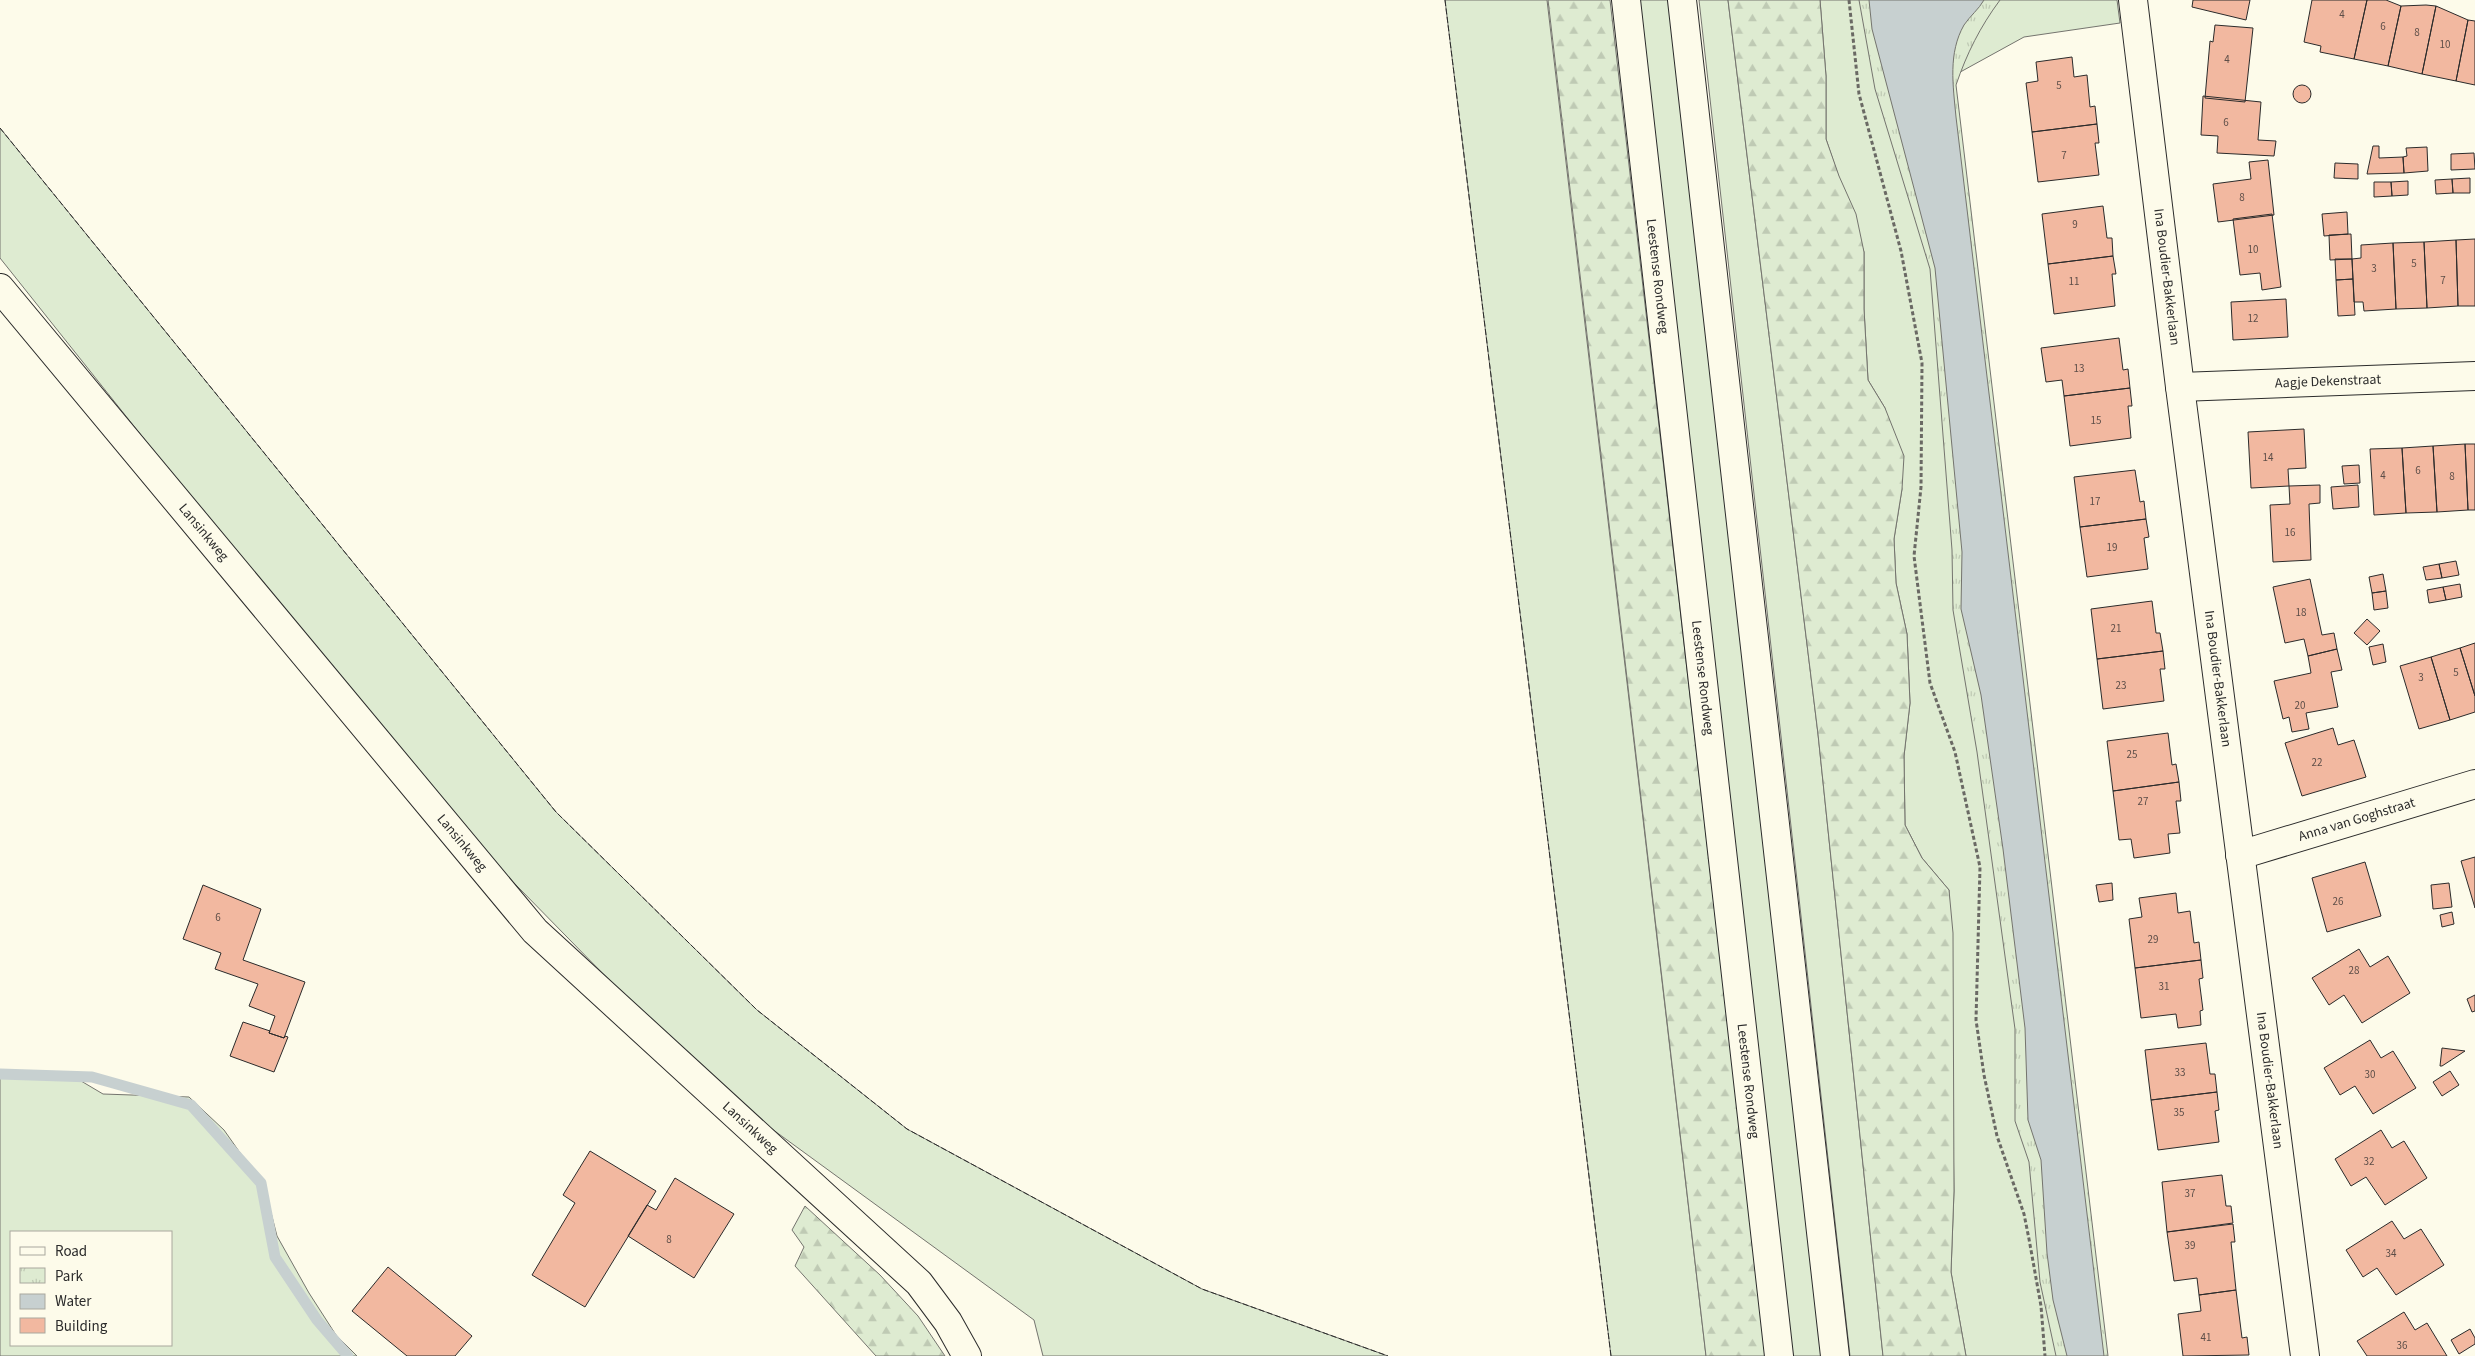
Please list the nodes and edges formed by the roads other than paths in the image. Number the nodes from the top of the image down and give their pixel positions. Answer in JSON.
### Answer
{"nodes":[{"id":1,"x":1626,"y":0,"type":"edge"},
{"id":2,"x":1682,"y":0,"type":"edge"},
{"id":3,"x":2133,"y":0,"type":"edge"},
{"id":4,"x":0,"y":288,"type":"edge"},
{"id":5,"x":2475,"y":376,"type":"edge"},
{"id":6,"x":2180,"y":387,"type":"junction"},
{"id":7,"x":2475,"y":784,"type":"edge"},
{"id":8,"x":2240,"y":855,"type":"junction"},
{"id":9,"x":967,"y":1356,"type":"edge"},
{"id":10,"x":1779,"y":1356,"type":"edge"},
{"id":11,"x":1835,"y":1356,"type":"edge"},
{"id":12,"x":2305,"y":1356,"type":"edge"}],
"edges":[{"from":1,"to":10,"type":"street","name":"Leestense Rondweg"},
{"from":2,"to":11,"type":"street"},
{"from":3,"to":6,"type":"street","name":"Ina Boudier-Bakkerlaan"},
{"from":4,"to":9,"type":"street","name":"Lansinkweg"},
{"from":5,"to":6,"type":"street","name":"Aagje Dekenstraat"},
{"from":6,"to":8,"type":"street","name":"Ina Boudier-Bakkerlaan"},
{"from":7,"to":8,"type":"street","name":"Anna van Goghstraat"},
{"from":8,"to":12,"type":"street","name":"Ina Boudier-Bakkerlaan"}]}
